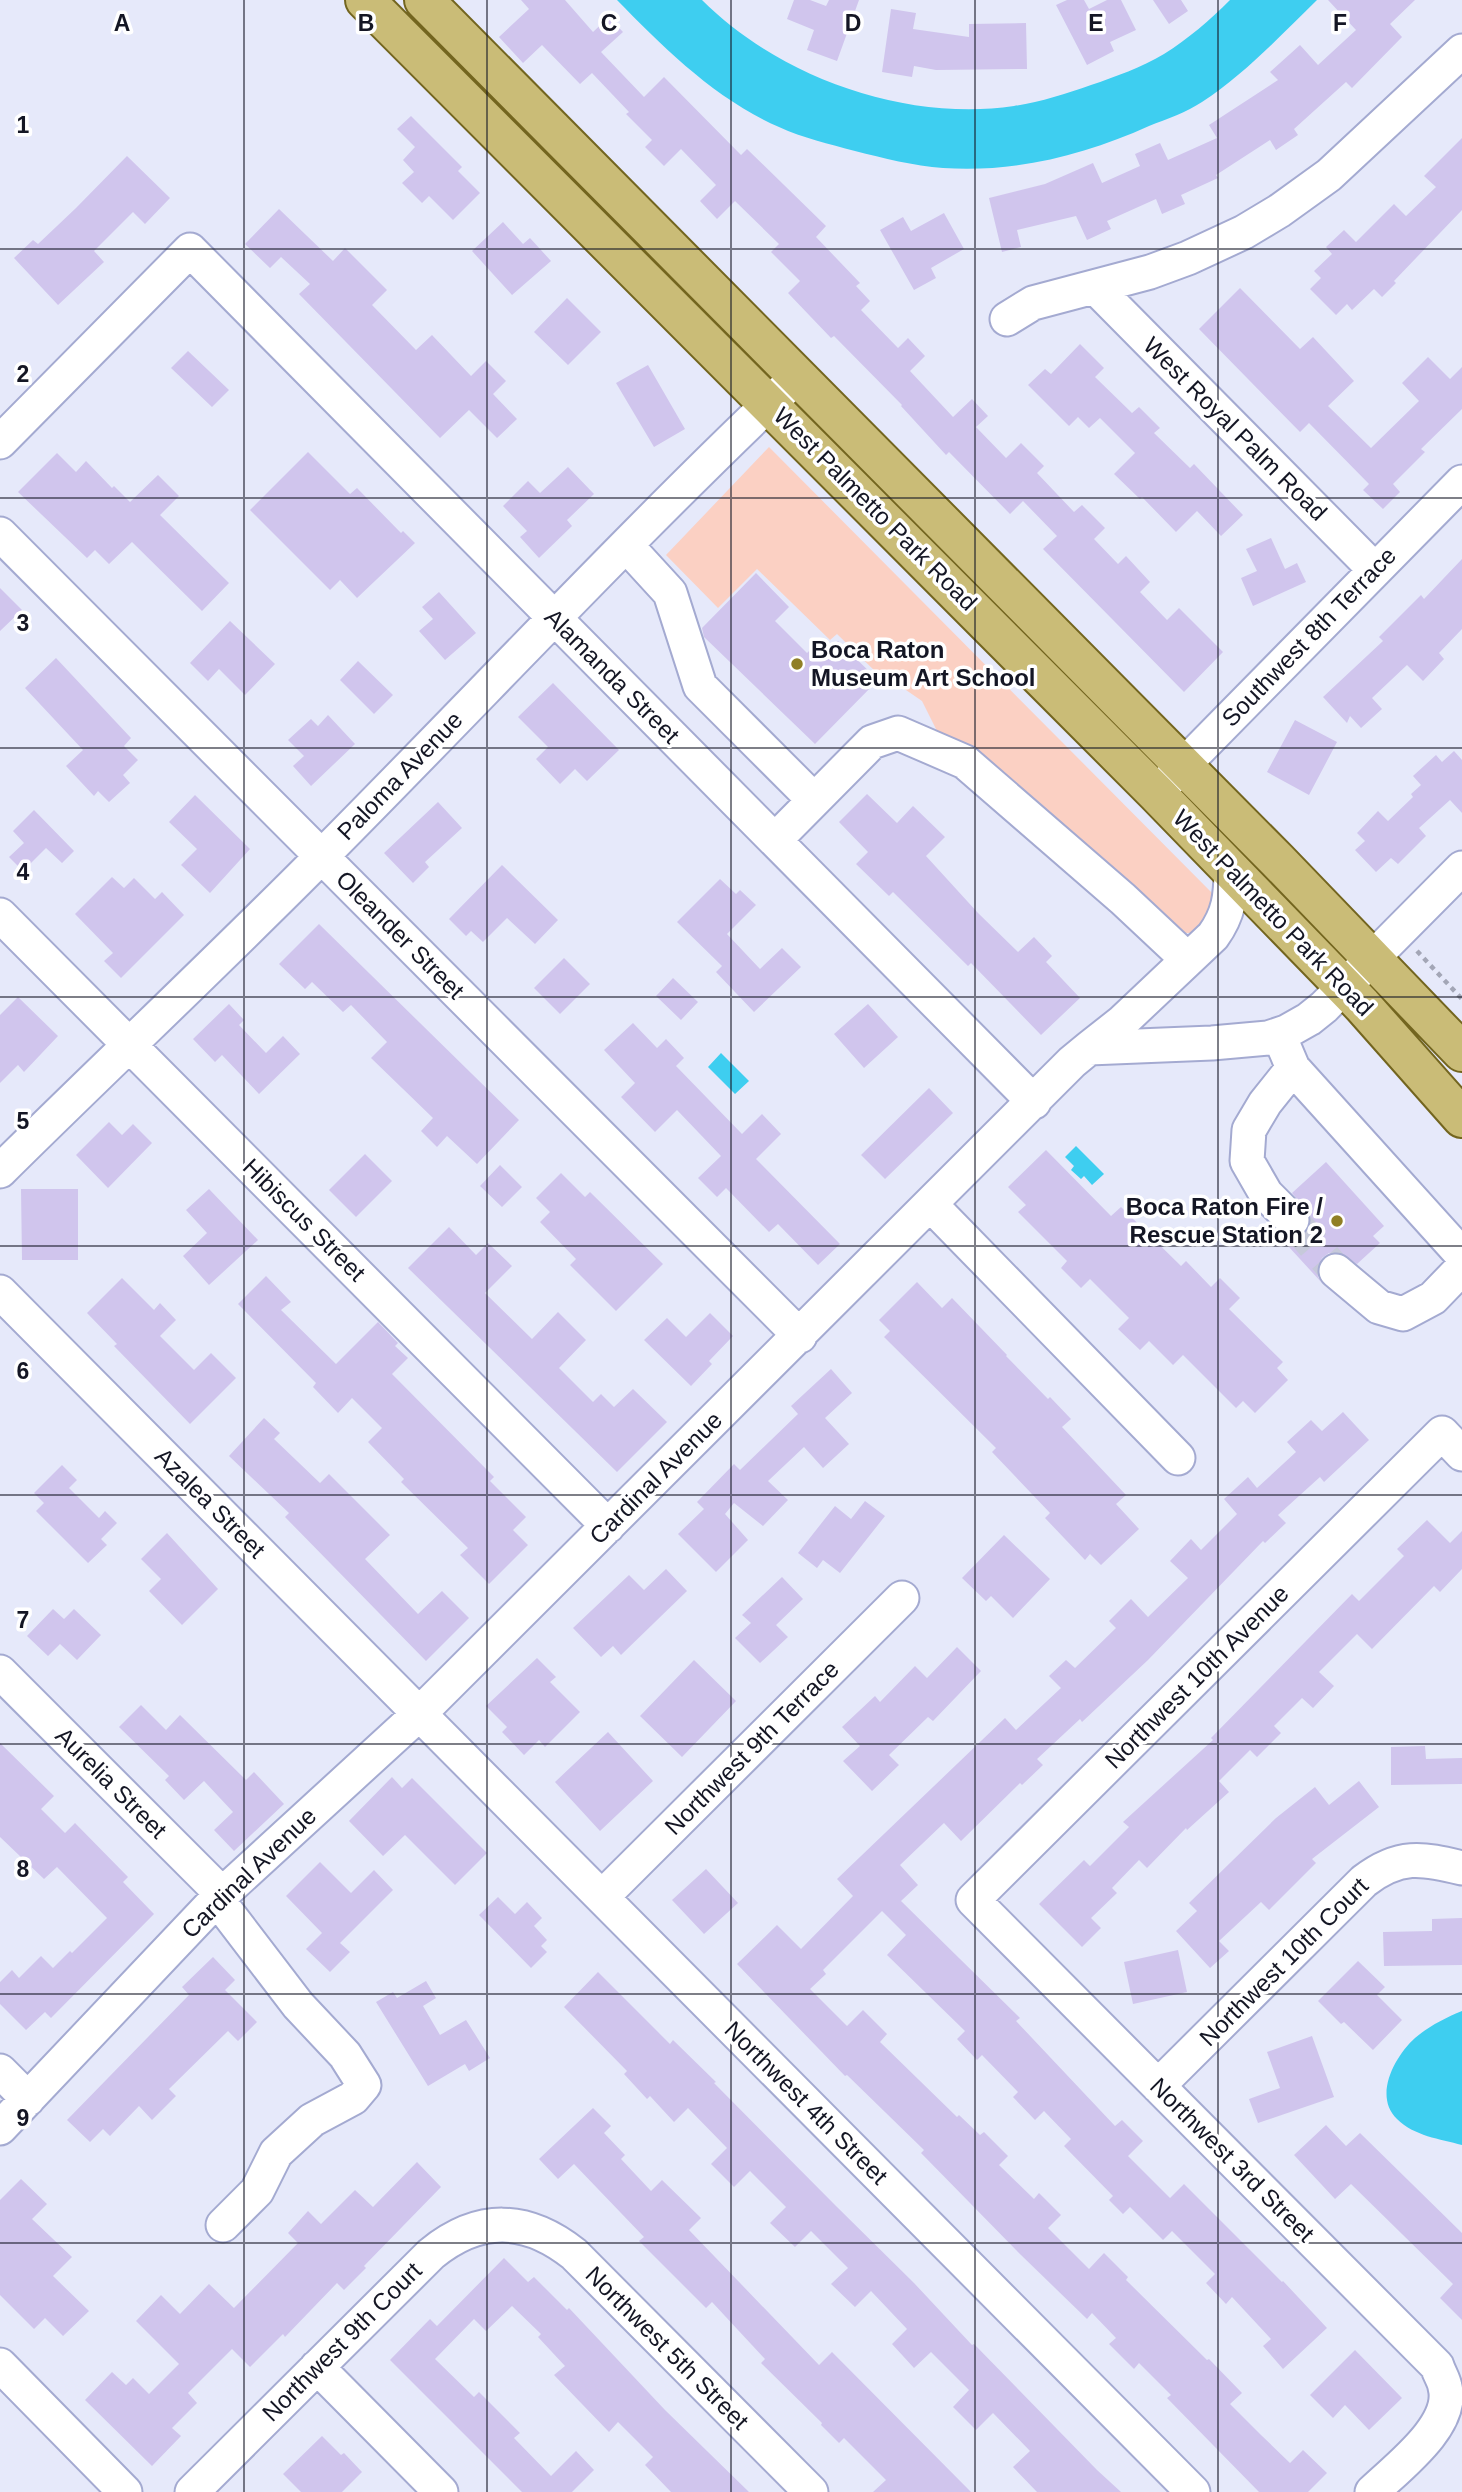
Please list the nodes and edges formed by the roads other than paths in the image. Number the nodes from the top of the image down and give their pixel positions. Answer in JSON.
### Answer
{"nodes":[{"id":1,"x":365,"y":0,"type":"edge"},
{"id":2,"x":424,"y":0,"type":"edge"},
{"id":3,"x":1462,"y":51,"type":"edge"},
{"id":4,"x":1095,"y":287,"type":"junction"},
{"id":5,"x":1007,"y":319,"type":"dead end"},
{"id":6,"x":797,"y":377,"type":"junction"},
{"id":7,"x":769,"y":403,"type":"junction"},
{"id":8,"x":0,"y":442,"type":"edge"},
{"id":9,"x":1462,"y":482,"type":"edge"},
{"id":10,"x":0,"y":534,"type":"edge"},
{"id":11,"x":626,"y":545,"type":"junction"},
{"id":12,"x":1375,"y":570,"type":"junction"},
{"id":13,"x":554,"y":617,"type":"junction"},
{"id":14,"x":1184,"y":765,"type":"junction"},
{"id":15,"x":1156,"y":793,"type":"junction"},
{"id":16,"x":814,"y":800,"type":"junction"},
{"id":17,"x":775,"y":840,"type":"junction"},
{"id":18,"x":322,"y":856,"type":"junction"},
{"id":19,"x":1462,"y":868,"type":"edge"},
{"id":20,"x":1231,"y":869,"type":"junction"},
{"id":21,"x":0,"y":915,"type":"edge"},
{"id":22,"x":1373,"y":958,"type":"junction"},
{"id":23,"x":1187,"y":960,"type":"junction"},
{"id":24,"x":1344,"y":986,"type":"junction"},
{"id":25,"x":1279,"y":1035,"type":"junction"},
{"id":26,"x":128,"y":1044,"type":"junction"},
{"id":27,"x":1089,"y":1048,"type":"junction"},
{"id":28,"x":1462,"y":1052,"type":"edge"},
{"id":29,"x":1293,"y":1068,"type":"junction"},
{"id":30,"x":1034,"y":1102,"type":"junction"},
{"id":31,"x":1462,"y":1118,"type":"edge"},
{"id":32,"x":0,"y":1171,"type":"edge"},
{"id":33,"x":931,"y":1205,"type":"junction"},
{"id":34,"x":1292,"y":1220,"type":"tunnel mouth"},
{"id":35,"x":1462,"y":1255,"type":"edge"},
{"id":36,"x":1462,"y":1268,"type":"edge"},
{"id":37,"x":1336,"y":1271,"type":"tunnel mouth"},
{"id":38,"x":0,"y":1292,"type":"edge"},
{"id":39,"x":800,"y":1336,"type":"junction"},
{"id":40,"x":1452,"y":1443,"type":"edge"},
{"id":41,"x":1178,"y":1458,"type":"dead end"},
{"id":42,"x":608,"y":1526,"type":"junction"},
{"id":43,"x":902,"y":1598,"type":"dead end"},
{"id":44,"x":0,"y":1672,"type":"edge"},
{"id":45,"x":419,"y":1714,"type":"junction"},
{"id":46,"x":1462,"y":1868,"type":"edge"},
{"id":47,"x":220,"y":1897,"type":"junction"},
{"id":48,"x":601,"y":1897,"type":"junction"},
{"id":49,"x":994,"y":1921,"type":"joint"},
{"id":50,"x":0,"y":2070,"type":"edge"},
{"id":51,"x":1158,"y":2086,"type":"junction"},
{"id":52,"x":28,"y":2099,"type":"junction"},
{"id":53,"x":0,"y":2129,"type":"edge"},
{"id":54,"x":223,"y":2225,"type":"dead end"},
{"id":55,"x":511,"y":2225,"type":"joint"},
{"id":56,"x":0,"y":2365,"type":"edge"},
{"id":57,"x":317,"y":2367,"type":"junction"},
{"id":58,"x":125,"y":2492,"type":"edge"},
{"id":59,"x":192,"y":2492,"type":"edge"},
{"id":60,"x":441,"y":2492,"type":"edge"},
{"id":61,"x":811,"y":2492,"type":"edge"},
{"id":62,"x":1193,"y":2492,"type":"edge"},
{"id":63,"x":1372,"y":2492,"type":"edge"}],
"edges":[{"from":1,"to":7,"type":"main road","name":"West Palmetto Park Road"},
{"from":2,"to":6,"type":"main road","name":"West Palmetto Park Road"},
{"from":3,"to":4,"type":"street"},
{"from":4,"to":5,"type":"street"},
{"from":4,"to":12,"type":"street","name":"West Royal Palm Road"},
{"from":6,"to":7,"type":"street","name":"Paloma Avenue"},
{"from":6,"to":14,"type":"main road","name":"West Palmetto Park Road"},
{"from":7,"to":11,"type":"street","name":"Paloma Avenue"},
{"from":7,"to":15,"type":"main road","name":"West Palmetto Park Road"},
{"from":8,"to":13,"type":"street","name":"Alamanda Street"},
{"from":9,"to":12,"type":"street","name":"Southwest 8th Terrace"},
{"from":10,"to":18,"type":"street","name":"Oleander Street"},
{"from":11,"to":13,"type":"street","name":"Paloma Avenue"},
{"from":11,"to":16,"type":"street"},
{"from":12,"to":14,"type":"street","name":"Southwest 8th Terrace"},
{"from":13,"to":17,"type":"street","name":"Alamanda Street"},
{"from":13,"to":18,"type":"street","name":"Paloma Avenue"},
{"from":14,"to":15,"type":"street","name":"Southwest 8th Terrace"},
{"from":14,"to":22,"type":"main road","name":"West Palmetto Park Road"},
{"from":15,"to":20,"type":"main road","name":"West Palmetto Park Road"},
{"from":16,"to":17,"type":"street"},
{"from":16,"to":23,"type":"street"},
{"from":17,"to":30,"type":"street","name":"Alamanda Street"},
{"from":18,"to":26,"type":"street","name":"Paloma Avenue"},
{"from":18,"to":39,"type":"street","name":"Oleander Street"},
{"from":19,"to":22,"type":"street"},
{"from":20,"to":23,"type":"street","name":"Cardinal Avenue"},
{"from":20,"to":24,"type":"main road","name":"West Palmetto Park Road"},
{"from":21,"to":26,"type":"street","name":"Hibiscus Street"},
{"from":22,"to":24,"type":"street"},
{"from":22,"to":28,"type":"main road","name":"West Palmetto Park Road"},
{"from":23,"to":27,"type":"street","name":"Cardinal Avenue"},
{"from":24,"to":25,"type":"street"},
{"from":24,"to":31,"type":"main road","name":"West Palmetto Park Road"},
{"from":25,"to":27,"type":"street"},
{"from":25,"to":29,"type":"street"},
{"from":26,"to":32,"type":"street","name":"Paloma Avenue"},
{"from":26,"to":42,"type":"street","name":"Hibiscus Street"},
{"from":27,"to":30,"type":"street","name":"Cardinal Avenue"},
{"from":29,"to":34,"type":"street"},
{"from":29,"to":35,"type":"street"},
{"from":30,"to":33,"type":"street","name":"Cardinal Avenue"},
{"from":33,"to":39,"type":"street","name":"Cardinal Avenue"},
{"from":33,"to":41,"type":"street"},
{"from":36,"to":37,"type":"street"},
{"from":38,"to":45,"type":"street","name":"Azalea Street"},
{"from":39,"to":42,"type":"street","name":"Cardinal Avenue"},
{"from":40,"to":49,"type":"street","name":"Northwest 10th Avenue"},
{"from":42,"to":45,"type":"street","name":"Cardinal Avenue"},
{"from":43,"to":48,"type":"street","name":"Northwest 9th Terrace"},
{"from":44,"to":47,"type":"street","name":"Aurelia Street"},
{"from":45,"to":47,"type":"street","name":"Cardinal Avenue"},
{"from":45,"to":48,"type":"street","name":"Northwest 4th Street"},
{"from":46,"to":51,"type":"street","name":"Northwest 10th Court"},
{"from":47,"to":52,"type":"street","name":"Cardinal Avenue"},
{"from":47,"to":54,"type":"street","name":"Aurelia Street"},
{"from":48,"to":62,"type":"street","name":"Northwest 4th Street"},
{"from":49,"to":51,"type":"street","name":"Northwest 3rd Street"},
{"from":50,"to":52,"type":"street"},
{"from":51,"to":63,"type":"street","name":"Northwest 3rd Street"},
{"from":52,"to":53,"type":"street","name":"Cardinal Avenue"},
{"from":55,"to":57,"type":"street","name":"Northwest 9th Court"},
{"from":55,"to":61,"type":"street","name":"Northwest 5th Street"},
{"from":56,"to":58,"type":"street"},
{"from":57,"to":59,"type":"street","name":"Northwest 9th Court"},
{"from":57,"to":60,"type":"street"}]}
